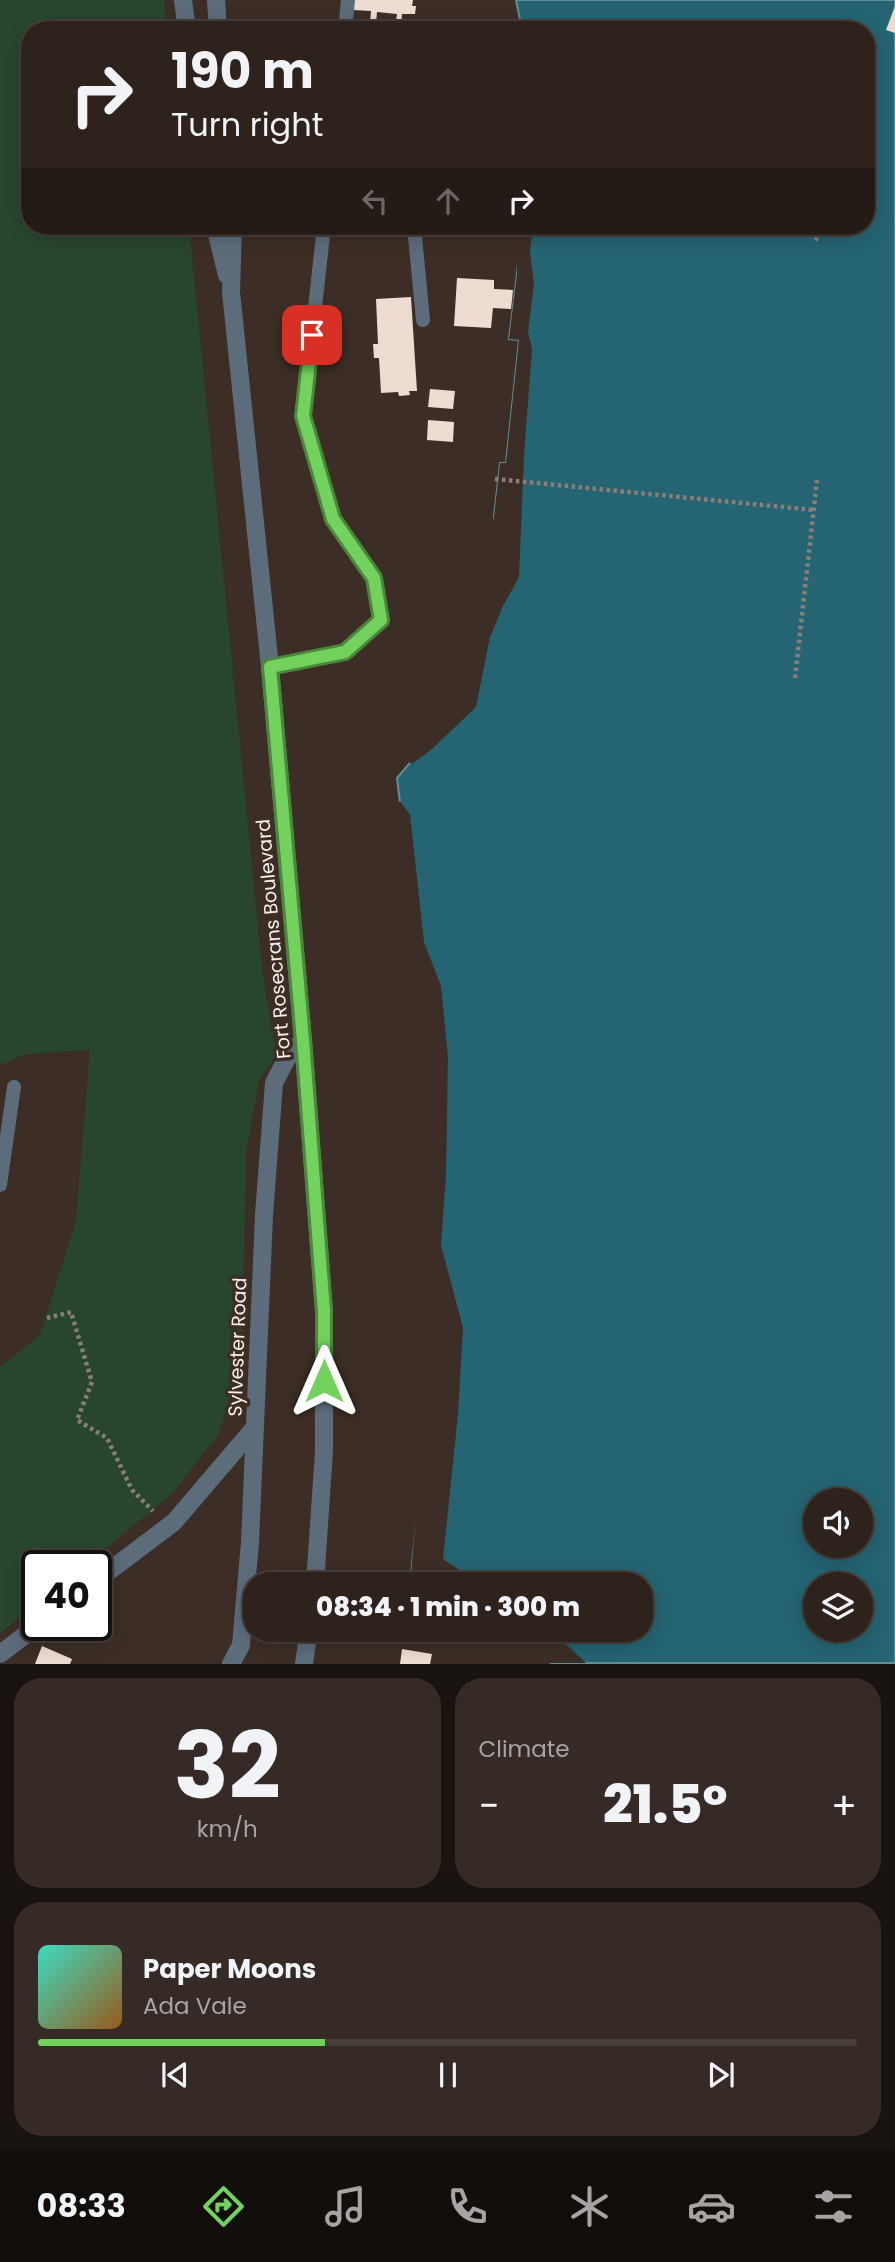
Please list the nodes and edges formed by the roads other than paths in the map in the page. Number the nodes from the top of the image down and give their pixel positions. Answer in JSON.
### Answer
{"nodes":[{"id":1,"x":183,"y":0,"type":"edge"},
{"id":2,"x":216,"y":0,"type":"edge"},
{"id":3,"x":348,"y":0,"type":"edge"},
{"id":4,"x":186,"y":21,"type":"edge"},
{"id":5,"x":218,"y":21,"type":"edge"},
{"id":6,"x":346,"y":21,"type":"edge"},
{"id":7,"x":217,"y":235,"type":"edge"},
{"id":8,"x":233,"y":235,"type":"edge"},
{"id":9,"x":323,"y":235,"type":"edge"},
{"id":10,"x":415,"y":235,"type":"edge"},
{"id":11,"x":231,"y":292,"type":"junction"},
{"id":12,"x":423,"y":320,"type":"dead end"},
{"id":13,"x":270,"y":667,"type":"junction"},
{"id":14,"x":303,"y":1040,"type":"junction"},
{"id":15,"x":14,"y":1087,"type":"dead end"},
{"id":16,"x":0,"y":1185,"type":"edge"},
{"id":17,"x":255,"y":1427,"type":"junction"},
{"id":18,"x":112,"y":1569,"type":"edge"},
{"id":19,"x":316,"y":1572,"type":"edge"},
{"id":20,"x":21,"y":1638,"type":"edge"},
{"id":21,"x":307,"y":1642,"type":"edge"},
{"id":22,"x":0,"y":1654,"type":"edge"},
{"id":23,"x":231,"y":1664,"type":"edge"},
{"id":24,"x":304,"y":1664,"type":"edge"}],
"edges":[{"from":1,"to":4,"type":"street"},
{"from":2,"to":5,"type":"street"},
{"from":3,"to":6,"type":"lane"},
{"from":7,"to":11,"type":"street","name":"Fort Rosecrans Boulevard"},
{"from":8,"to":11,"type":"street","name":"Fort Rosecrans Boulevard"},
{"from":9,"to":13,"type":"lane"},
{"from":10,"to":12,"type":"lane"},
{"from":11,"to":13,"type":"street","name":"Fort Rosecrans Boulevard"},
{"from":13,"to":14,"type":"street","name":"Fort Rosecrans Boulevard"},
{"from":14,"to":17,"type":"street","name":"Sylvester Road"},
{"from":14,"to":19,"type":"street","name":"Fort Rosecrans Boulevard"},
{"from":15,"to":16,"type":"lane"},
{"from":17,"to":18,"type":"street"},
{"from":17,"to":23,"type":"street","name":"Sylvester Road"},
{"from":20,"to":22,"type":"street"},
{"from":21,"to":24,"type":"street"}]}
